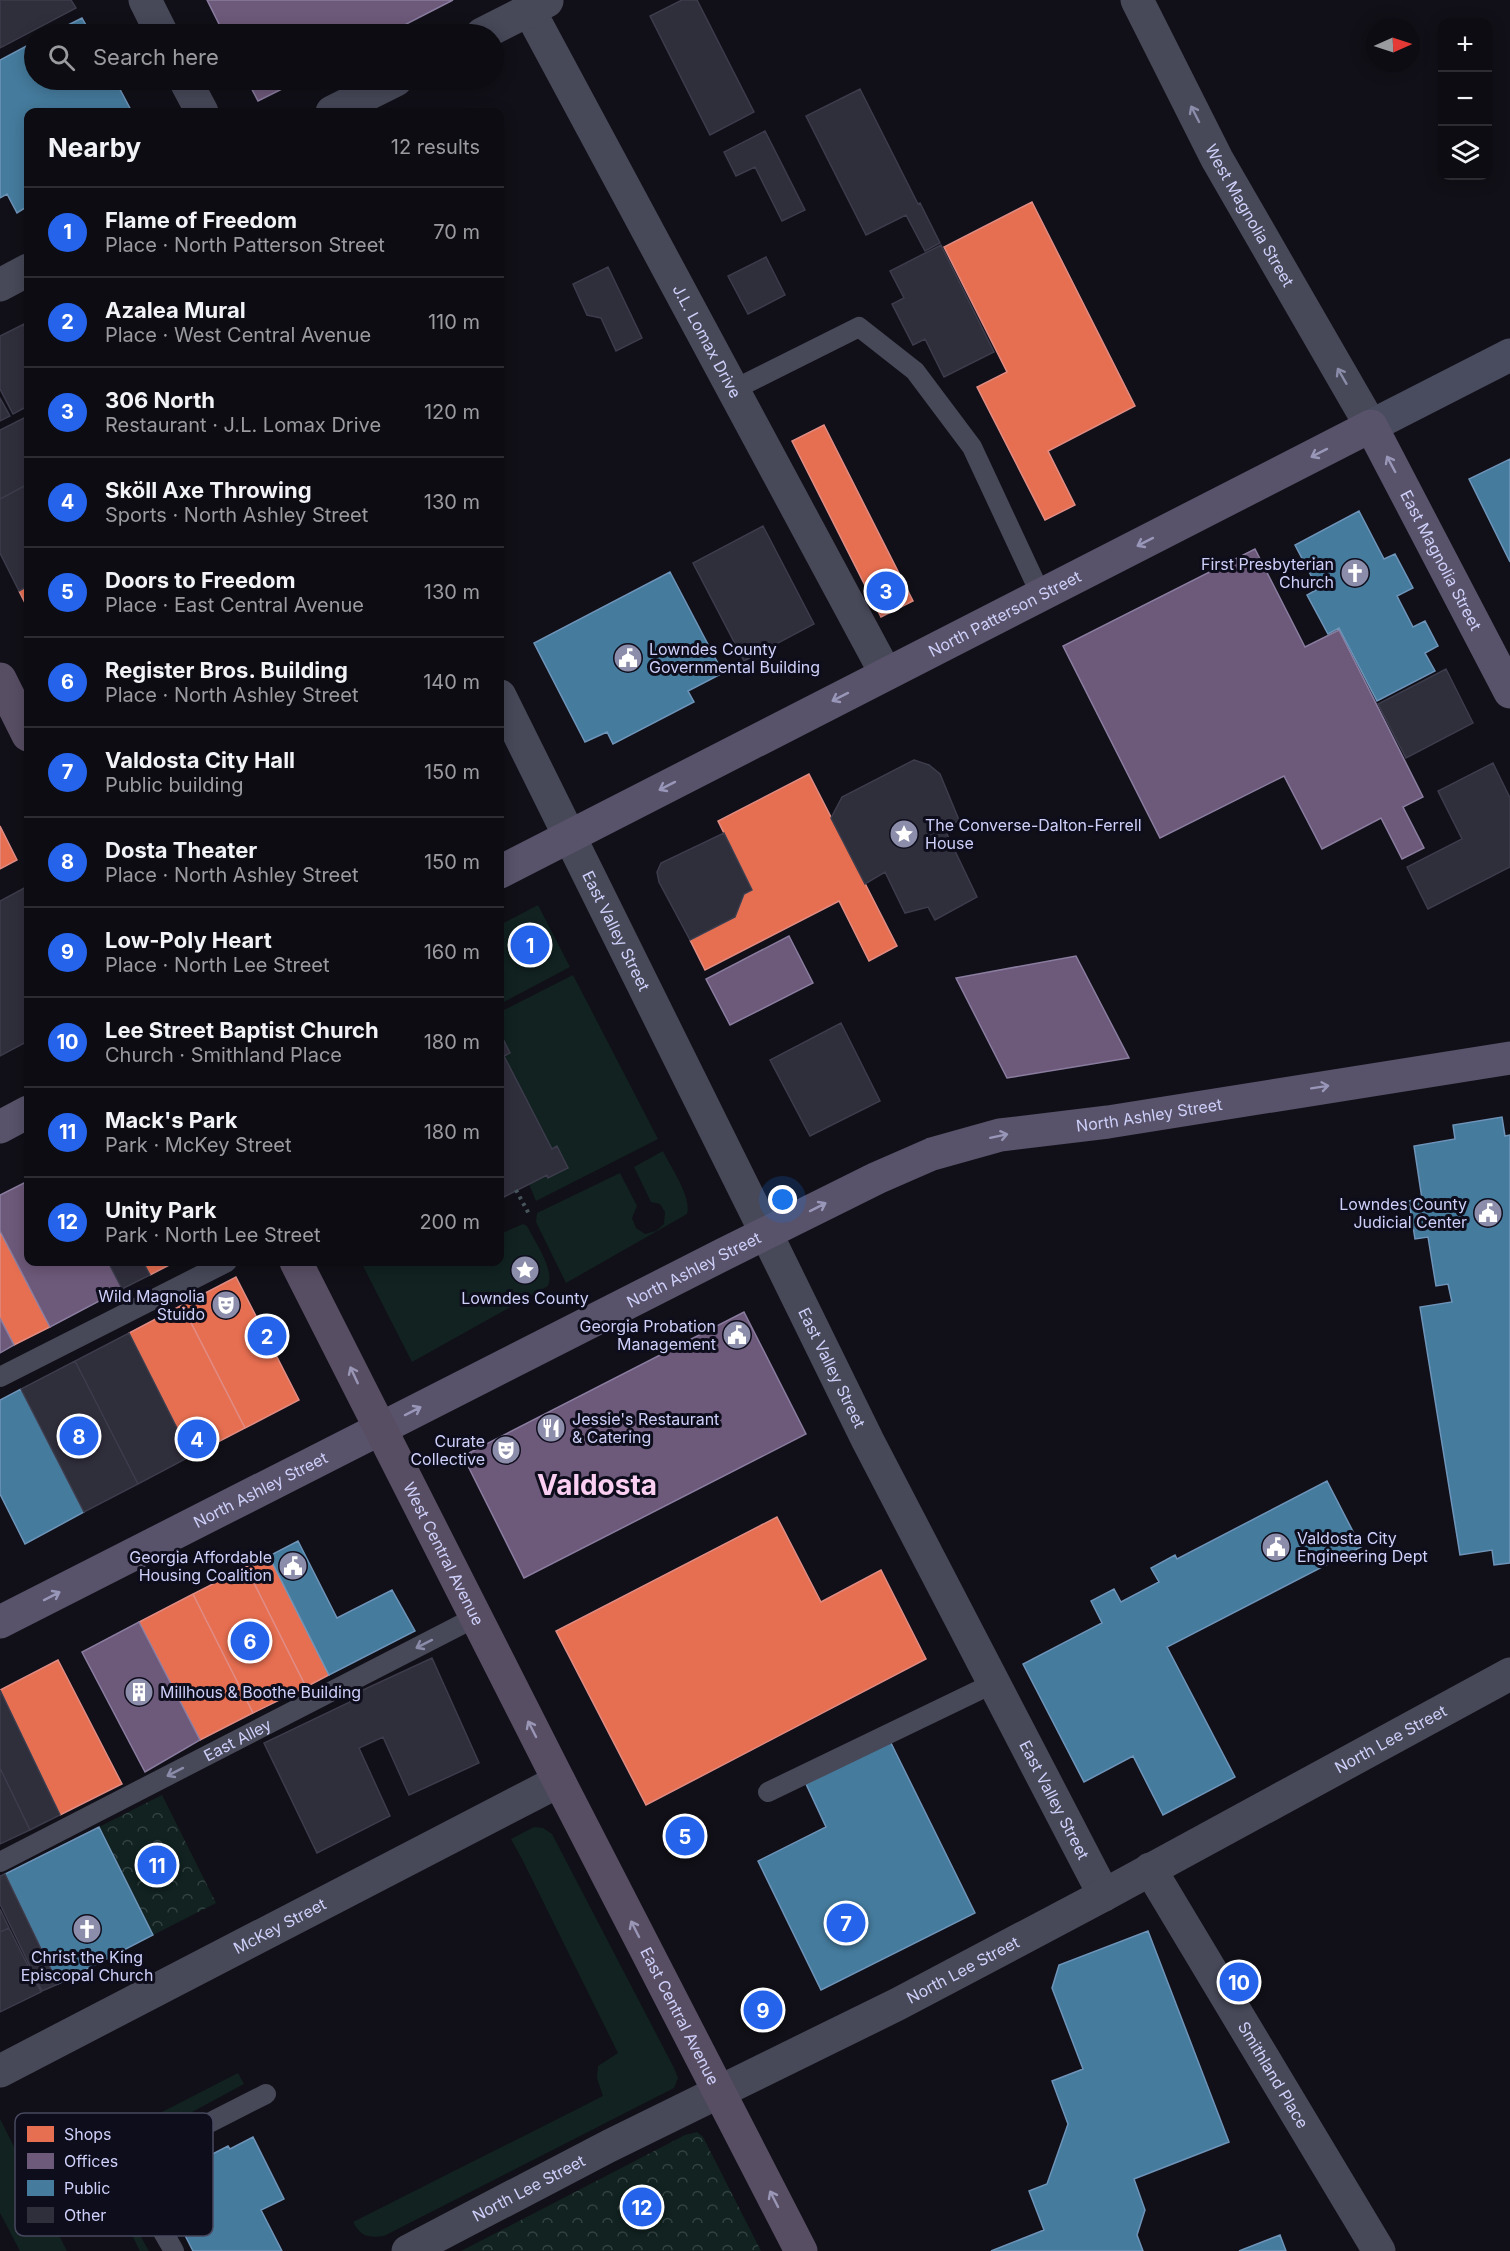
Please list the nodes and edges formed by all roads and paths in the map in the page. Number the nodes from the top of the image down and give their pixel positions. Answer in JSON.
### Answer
{"nodes":[{"id":1,"x":145,"y":0,"type":"edge"},
{"id":2,"x":1137,"y":0,"type":"edge"},
{"id":3,"x":539,"y":5,"type":"edge"},
{"id":4,"x":157,"y":24,"type":"edge"},
{"id":5,"x":502,"y":24,"type":"edge"},
{"id":6,"x":190,"y":90,"type":"edge"},
{"id":7,"x":376,"y":90,"type":"edge"},
{"id":8,"x":200,"y":108,"type":"edge"},
{"id":9,"x":340,"y":108,"type":"edge"},
{"id":10,"x":24,"y":272,"type":"edge"},
{"id":11,"x":0,"y":285,"type":"edge"},
{"id":12,"x":1510,"y":355,"type":"edge"},
{"id":13,"x":733,"y":390,"type":"junction"},
{"id":14,"x":1371,"y":426,"type":"junction"},
{"id":15,"x":1041,"y":595,"type":"junction"},
{"id":16,"x":886,"y":674,"type":"junction"},
{"id":17,"x":0,"y":679,"type":"edge"},
{"id":18,"x":1510,"y":692,"type":"edge"},
{"id":19,"x":504,"y":704,"type":"edge"},
{"id":20,"x":24,"y":727,"type":"edge"},
{"id":21,"x":569,"y":836,"type":"junction"},
{"id":22,"x":504,"y":870,"type":"edge"},
{"id":23,"x":1510,"y":1045,"type":"edge"},
{"id":24,"x":1496,"y":1060,"type":"edge"},
{"id":25,"x":24,"y":1114,"type":"edge"},
{"id":26,"x":0,"y":1127,"type":"edge"},
{"id":27,"x":516,"y":1190,"type":"dead end"},
{"id":28,"x":529,"y":1214,"type":"dead end"},
{"id":29,"x":766,"y":1233,"type":"junction"},
{"id":30,"x":218,"y":1266,"type":"edge"},
{"id":31,"x":298,"y":1266,"type":"edge"},
{"id":32,"x":0,"y":1377,"type":"edge"},
{"id":33,"x":379,"y":1428,"type":"junction"},
{"id":34,"x":476,"y":1617,"type":"junction"},
{"id":35,"x":0,"y":1622,"type":"edge"},
{"id":36,"x":1510,"y":1674,"type":"edge"},
{"id":37,"x":994,"y":1683,"type":"junction"},
{"id":38,"x":558,"y":1781,"type":"junction"},
{"id":39,"x":768,"y":1792,"type":"dead end"},
{"id":40,"x":0,"y":1862,"type":"edge"},
{"id":41,"x":1150,"y":1869,"type":"junction"},
{"id":42,"x":1104,"y":1895,"type":"junction"},
{"id":43,"x":0,"y":2071,"type":"edge"},
{"id":44,"x":719,"y":2092,"type":"junction"},
{"id":45,"x":266,"y":2094,"type":"dead end"},
{"id":46,"x":213,"y":2121,"type":"edge"},
{"id":47,"x":166,"y":2236,"type":"edge"},
{"id":48,"x":174,"y":2251,"type":"edge"},
{"id":49,"x":408,"y":2251,"type":"edge"},
{"id":50,"x":801,"y":2251,"type":"edge"},
{"id":51,"x":1379,"y":2251,"type":"edge"}],
"edges":[{"from":1,"to":4,"type":"street"},
{"from":14,"to":2,"type":"street","name":"West Magnolia Street","one_way":true},
{"from":3,"to":5,"type":"street"},
{"from":3,"to":13,"type":"street","name":"J.L. Lomax Drive"},
{"from":6,"to":8,"type":"street"},
{"from":7,"to":9,"type":"street"},
{"from":10,"to":11,"type":"street"},
{"from":12,"to":14,"type":"main road","name":"North Patterson Street"},
{"from":13,"to":15,"type":"lane"},
{"from":13,"to":16,"type":"street","name":"J.L. Lomax Drive"},
{"from":14,"to":15,"type":"main road","name":"North Patterson Street","one_way":true},
{"from":18,"to":14,"type":"main road","name":"East Magnolia Street","one_way":true},
{"from":15,"to":16,"type":"main road","name":"North Patterson Street"},
{"from":16,"to":21,"type":"main road","name":"North Patterson Street","one_way":true},
{"from":17,"to":20,"type":"highway"},
{"from":19,"to":21,"type":"street","name":"East Valley Street"},
{"from":21,"to":22,"type":"main road","name":"North Patterson Street"},
{"from":21,"to":29,"type":"street","name":"East Valley Street"},
{"from":23,"to":24,"type":"main road"},
{"from":29,"to":24,"type":"main road","name":"North Ashley Street","one_way":true},
{"from":25,"to":26,"type":"main road"},
{"from":27,"to":28,"type":"path"},
{"from":33,"to":29,"type":"main road","name":"North Ashley Street","one_way":true},
{"from":29,"to":37,"type":"street","name":"East Valley Street"},
{"from":30,"to":32,"type":"lane"},
{"from":33,"to":31,"type":"highway","name":"West Central Avenue","one_way":true},
{"from":33,"to":34,"type":"highway","name":"West Central Avenue"},
{"from":35,"to":33,"type":"main road","name":"North Ashley Street","one_way":true},
{"from":38,"to":34,"type":"highway","name":"West Central Avenue","one_way":true},
{"from":34,"to":40,"type":"lane","name":"East Alley","one_way":true},
{"from":36,"to":41,"type":"street","name":"North Lee Street"},
{"from":37,"to":39,"type":"lane"},
{"from":37,"to":42,"type":"street","name":"East Valley Street"},
{"from":38,"to":43,"type":"street","name":"McKey Street"},
{"from":44,"to":38,"type":"highway","name":"East Central Avenue","one_way":true},
{"from":41,"to":42,"type":"street","name":"North Lee Street"},
{"from":41,"to":51,"type":"street","name":"Smithland Place"},
{"from":42,"to":44,"type":"street","name":"North Lee Street"},
{"from":44,"to":49,"type":"street","name":"North Lee Street"},
{"from":50,"to":44,"type":"highway","name":"East Central Avenue","one_way":true},
{"from":45,"to":46,"type":"lane"},
{"from":47,"to":48,"type":"lane"}]}
